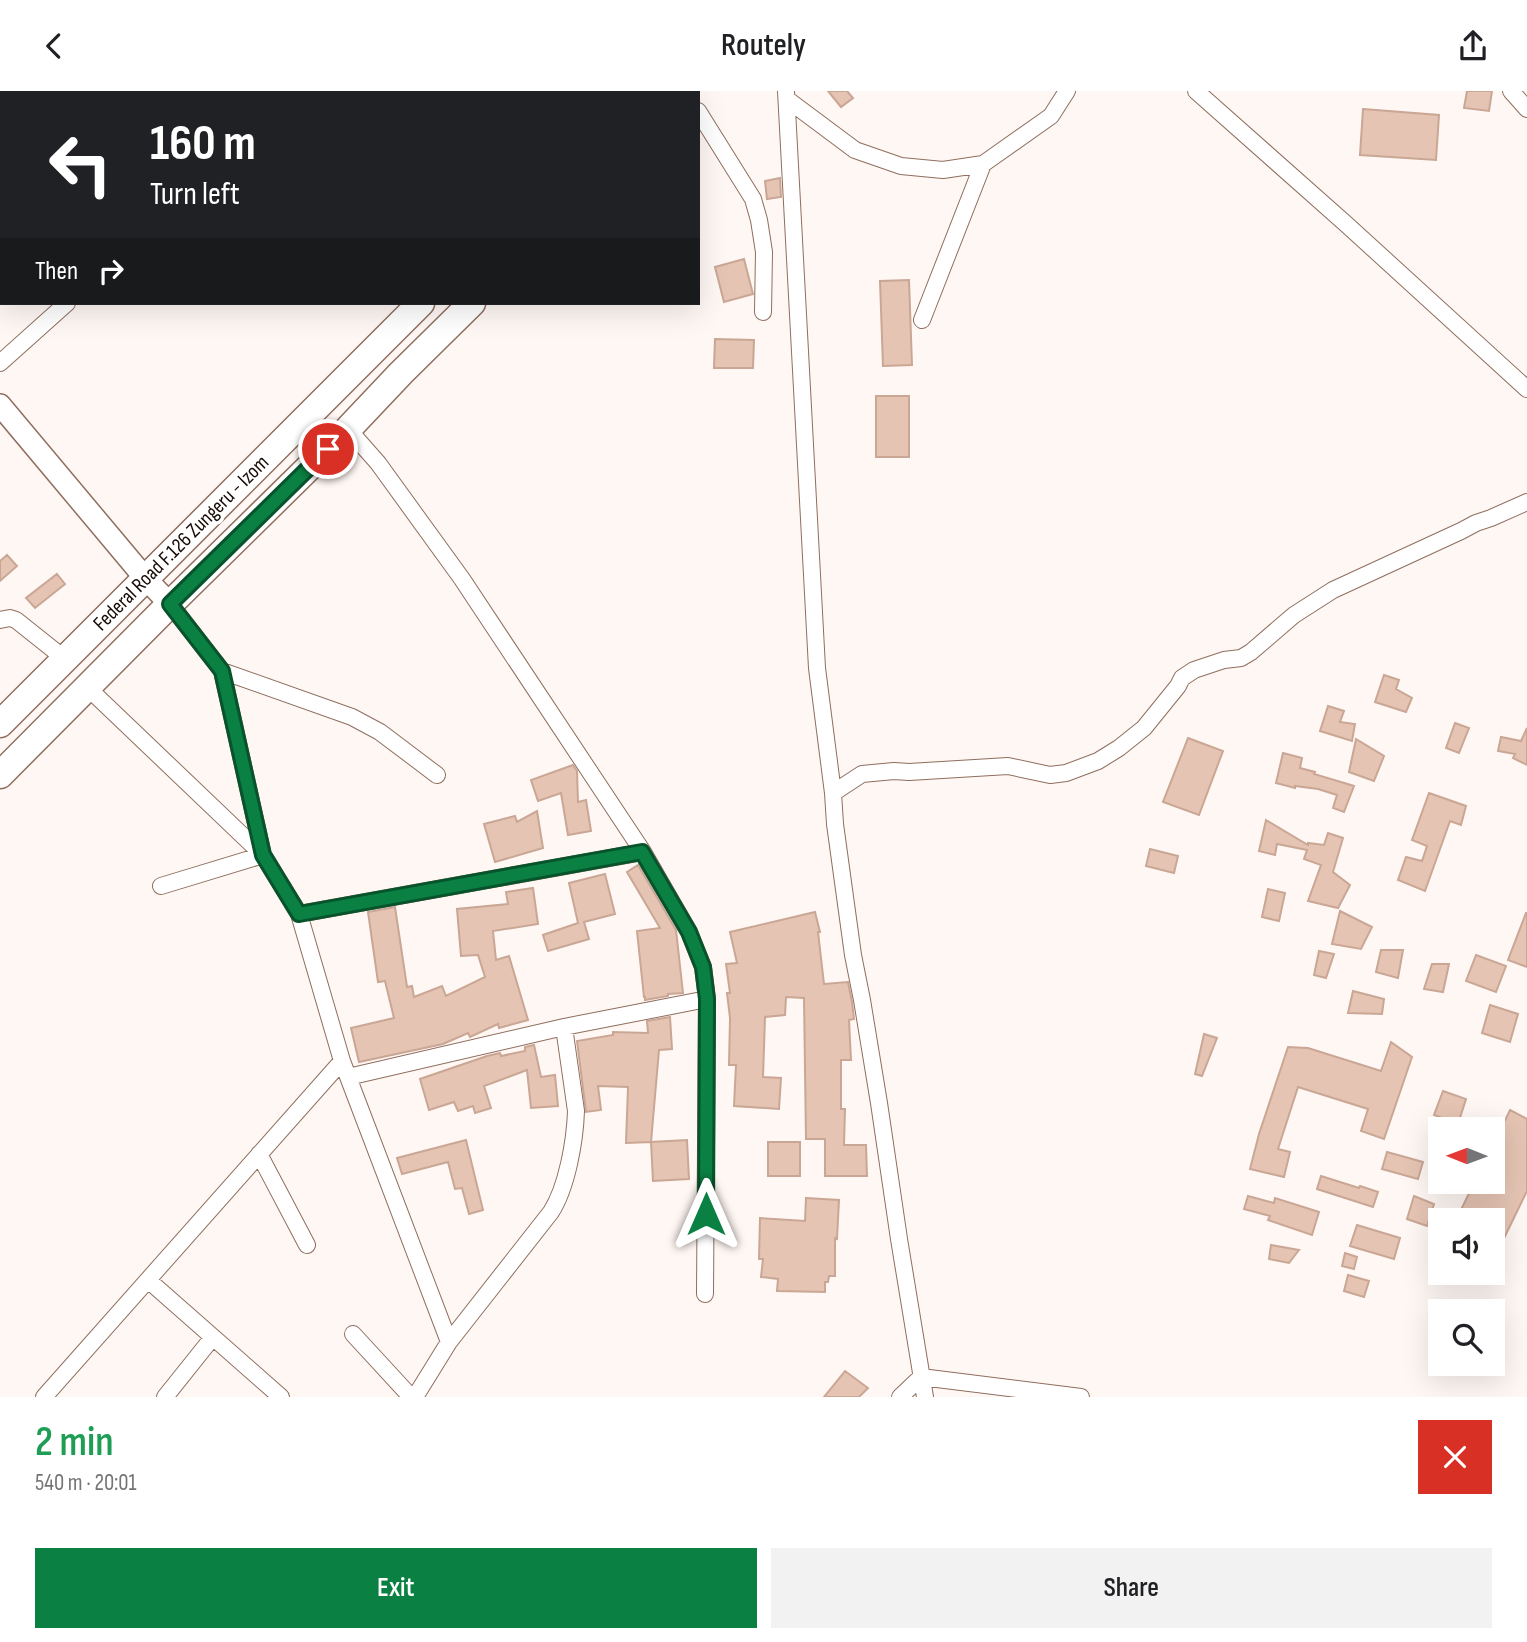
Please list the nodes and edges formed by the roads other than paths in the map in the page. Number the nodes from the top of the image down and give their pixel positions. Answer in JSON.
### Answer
{"nodes":[{"id":1,"x":1067,"y":91,"type":"edge"},
{"id":2,"x":1196,"y":91,"type":"edge"},
{"id":3,"x":1511,"y":91,"type":"edge"},
{"id":4,"x":787,"y":96,"type":"edge"},
{"id":5,"x":1527,"y":109,"type":"edge"},
{"id":6,"x":700,"y":114,"type":"edge"},
{"id":7,"x":983,"y":164,"type":"junction"},
{"id":8,"x":65,"y":305,"type":"edge"},
{"id":9,"x":419,"y":305,"type":"edge"},
{"id":10,"x":470,"y":305,"type":"edge"},
{"id":11,"x":763,"y":313,"type":"dead end"},
{"id":12,"x":922,"y":320,"type":"dead end"},
{"id":13,"x":0,"y":363,"type":"edge"},
{"id":14,"x":1527,"y":389,"type":"edge"},
{"id":15,"x":0,"y":405,"type":"edge"},
{"id":16,"x":348,"y":429,"type":"junction"},
{"id":17,"x":1527,"y":502,"type":"edge"},
{"id":18,"x":145,"y":578,"type":"junction"},
{"id":19,"x":170,"y":604,"type":"junction"},
{"id":20,"x":0,"y":620,"type":"edge"},
{"id":21,"x":65,"y":659,"type":"junction"},
{"id":22,"x":222,"y":671,"type":"junction"},
{"id":23,"x":88,"y":687,"type":"junction"},
{"id":24,"x":0,"y":724,"type":"edge"},
{"id":25,"x":0,"y":775,"type":"edge"},
{"id":26,"x":437,"y":775,"type":"dead end"},
{"id":27,"x":833,"y":793,"type":"junction"},
{"id":28,"x":642,"y":852,"type":"junction"},
{"id":29,"x":263,"y":855,"type":"junction"},
{"id":30,"x":161,"y":886,"type":"dead end"},
{"id":31,"x":299,"y":914,"type":"junction"},
{"id":32,"x":707,"y":999,"type":"junction"},
{"id":33,"x":564,"y":1027,"type":"junction"},
{"id":34,"x":345,"y":1069,"type":"junction"},
{"id":35,"x":259,"y":1154,"type":"junction"},
{"id":36,"x":307,"y":1245,"type":"dead end"},
{"id":37,"x":148,"y":1280,"type":"junction"},
{"id":38,"x":705,"y":1294,"type":"dead end"},
{"id":39,"x":353,"y":1334,"type":"dead end"},
{"id":40,"x":212,"y":1337,"type":"junction"},
{"id":41,"x":449,"y":1342,"type":"junction"},
{"id":42,"x":921,"y":1377,"type":"junction"},
{"id":43,"x":44,"y":1397,"type":"edge"},
{"id":44,"x":165,"y":1397,"type":"edge"},
{"id":45,"x":281,"y":1397,"type":"edge"},
{"id":46,"x":413,"y":1397,"type":"edge"},
{"id":47,"x":900,"y":1397,"type":"edge"},
{"id":48,"x":925,"y":1397,"type":"edge"},
{"id":49,"x":1081,"y":1397,"type":"edge"}],
"edges":[{"from":1,"to":7,"type":"street"},
{"from":2,"to":14,"type":"street"},
{"from":3,"to":5,"type":"street"},
{"from":4,"to":7,"type":"street"},
{"from":4,"to":27,"type":"street"},
{"from":6,"to":11,"type":"street"},
{"from":7,"to":12,"type":"street"},
{"from":8,"to":13,"type":"street"},
{"from":9,"to":18,"type":"main road","name":"Federal Road F.126 Zungeru - Izom"},
{"from":10,"to":16,"type":"main road","name":"Federal Road F.126 Zungeru - Izom"},
{"from":15,"to":18,"type":"street"},
{"from":16,"to":19,"type":"main road","name":"Federal Road F.126 Zungeru - Izom"},
{"from":16,"to":28,"type":"street"},
{"from":17,"to":27,"type":"street"},
{"from":18,"to":19,"type":"street"},
{"from":18,"to":21,"type":"main road","name":"Federal Road F.126 Zungeru - Izom"},
{"from":19,"to":22,"type":"street"},
{"from":19,"to":23,"type":"main road","name":"Federal Road F.126 Zungeru - Izom"},
{"from":20,"to":21,"type":"street"},
{"from":21,"to":24,"type":"main road","name":"Federal Road F.126 Zungeru - Izom"},
{"from":22,"to":26,"type":"street"},
{"from":22,"to":29,"type":"street"},
{"from":23,"to":25,"type":"main road","name":"Federal Road F.126 Zungeru - Izom"},
{"from":23,"to":29,"type":"street"},
{"from":27,"to":42,"type":"street"},
{"from":28,"to":31,"type":"street"},
{"from":28,"to":32,"type":"street"},
{"from":29,"to":30,"type":"street"},
{"from":29,"to":31,"type":"street"},
{"from":31,"to":34,"type":"street"},
{"from":32,"to":33,"type":"street"},
{"from":32,"to":38,"type":"street"},
{"from":33,"to":34,"type":"street"},
{"from":33,"to":41,"type":"street"},
{"from":34,"to":35,"type":"street"},
{"from":34,"to":41,"type":"street"},
{"from":35,"to":36,"type":"street"},
{"from":35,"to":37,"type":"street"},
{"from":37,"to":40,"type":"street"},
{"from":37,"to":43,"type":"street"},
{"from":39,"to":46,"type":"street"},
{"from":40,"to":44,"type":"street"},
{"from":40,"to":45,"type":"street"},
{"from":41,"to":46,"type":"street"},
{"from":42,"to":47,"type":"street"},
{"from":42,"to":48,"type":"street"},
{"from":42,"to":49,"type":"street"}]}
